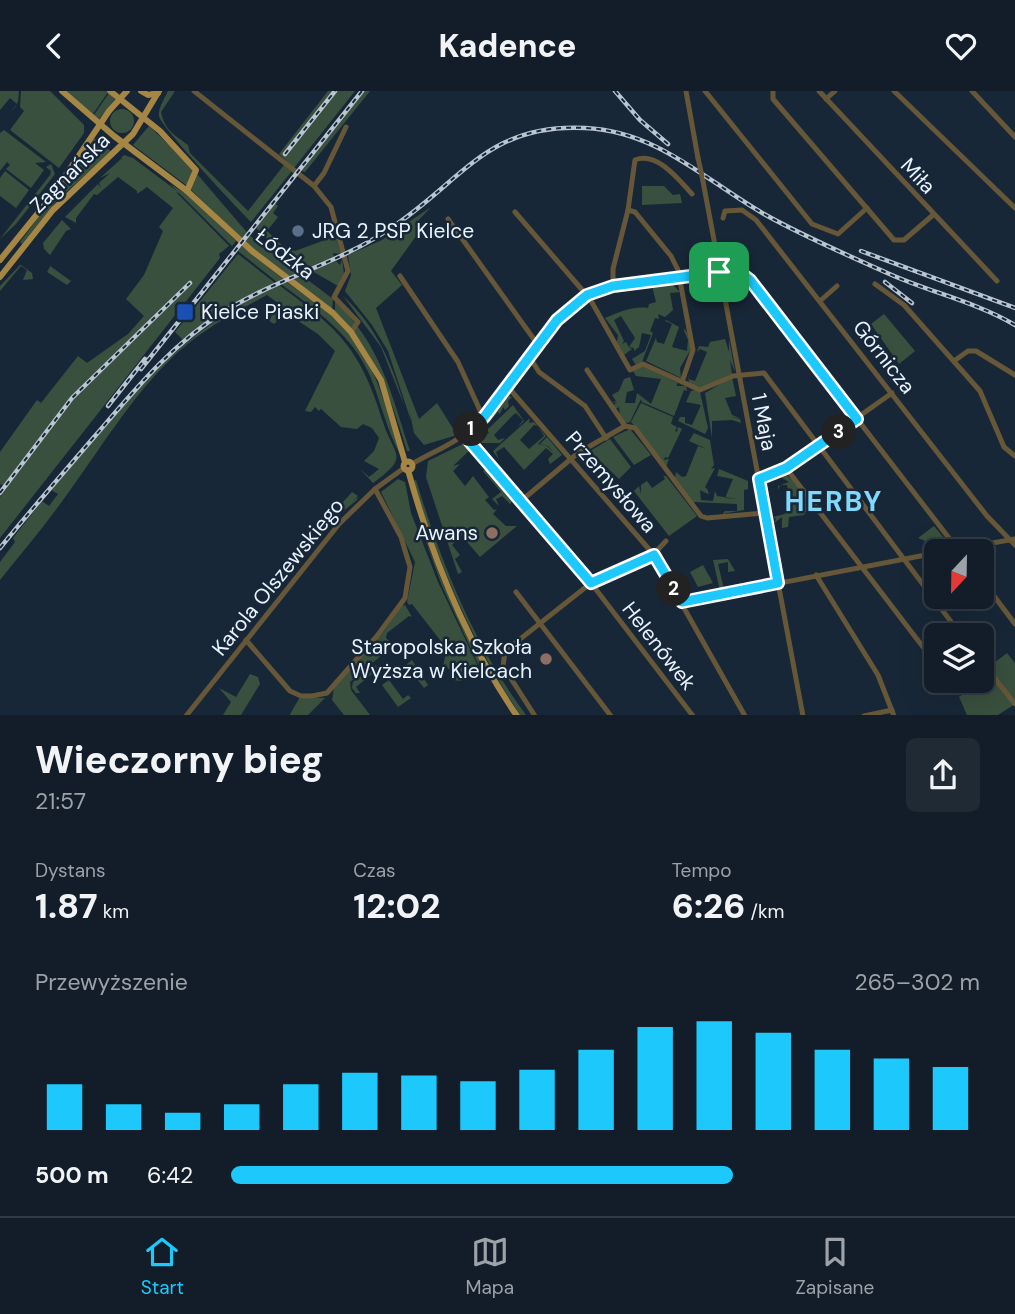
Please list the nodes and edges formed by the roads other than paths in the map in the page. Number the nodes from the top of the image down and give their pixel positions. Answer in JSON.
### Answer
{"nodes":[{"id":1,"x":62,"y":91,"type":"edge"},
{"id":2,"x":110,"y":91,"type":"edge"},
{"id":3,"x":127,"y":91,"type":"edge"},
{"id":4,"x":141,"y":91,"type":"edge"},
{"id":5,"x":194,"y":91,"type":"edge"},
{"id":6,"x":686,"y":91,"type":"edge"},
{"id":7,"x":705,"y":91,"type":"edge"},
{"id":8,"x":773,"y":91,"type":"edge"},
{"id":9,"x":819,"y":91,"type":"edge"},
{"id":10,"x":835,"y":91,"type":"edge"},
{"id":11,"x":894,"y":91,"type":"edge"},
{"id":12,"x":972,"y":91,"type":"edge"},
{"id":13,"x":159,"y":92,"type":"edge"},
{"id":14,"x":120,"y":98,"type":"junction"},
{"id":15,"x":826,"y":99,"type":"junction"},
{"id":16,"x":145,"y":118,"type":"junction"},
{"id":17,"x":100,"y":124,"type":"junction"},
{"id":18,"x":346,"y":127,"type":"dead end"},
{"id":19,"x":1015,"y":137,"type":"edge"},
{"id":20,"x":124,"y":144,"type":"junction"},
{"id":21,"x":314,"y":185,"type":"junction"},
{"id":22,"x":187,"y":191,"type":"junction"},
{"id":23,"x":692,"y":194,"type":"dead end"},
{"id":24,"x":867,"y":208,"type":"junction"},
{"id":25,"x":1015,"y":208,"type":"edge"},
{"id":26,"x":628,"y":210,"type":"junction"},
{"id":27,"x":515,"y":212,"type":"dead end"},
{"id":28,"x":933,"y":215,"type":"junction"},
{"id":29,"x":723,"y":218,"type":"dead end"},
{"id":30,"x":448,"y":219,"type":"dead end"},
{"id":31,"x":0,"y":260,"type":"edge"},
{"id":32,"x":719,"y":272,"type":"junction"},
{"id":33,"x":400,"y":276,"type":"dead end"},
{"id":34,"x":0,"y":277,"type":"edge"},
{"id":35,"x":679,"y":278,"type":"junction"},
{"id":36,"x":997,"y":281,"type":"dead end"},
{"id":37,"x":875,"y":284,"type":"dead end"},
{"id":38,"x":613,"y":286,"type":"junction"},
{"id":39,"x":837,"y":286,"type":"dead end"},
{"id":40,"x":587,"y":295,"type":"junction"},
{"id":41,"x":820,"y":301,"type":"junction"},
{"id":42,"x":351,"y":332,"type":"junction"},
{"id":43,"x":537,"y":345,"type":"junction"},
{"id":44,"x":529,"y":356,"type":"junction"},
{"id":45,"x":954,"y":361,"type":"junction"},
{"id":46,"x":587,"y":370,"type":"dead end"},
{"id":47,"x":739,"y":375,"type":"junction"},
{"id":48,"x":1015,"y":375,"type":"edge"},
{"id":49,"x":682,"y":382,"type":"junction"},
{"id":50,"x":507,"y":386,"type":"junction"},
{"id":51,"x":892,"y":393,"type":"junction"},
{"id":52,"x":484,"y":417,"type":"junction"},
{"id":53,"x":857,"y":419,"type":"junction"},
{"id":54,"x":625,"y":426,"type":"junction"},
{"id":55,"x":464,"y":435,"type":"junction"},
{"id":56,"x":606,"y":438,"type":"junction"},
{"id":57,"x":819,"y":446,"type":"junction"},
{"id":58,"x":1015,"y":456,"type":"edge"},
{"id":59,"x":571,"y":459,"type":"junction"},
{"id":60,"x":407,"y":466,"type":"junction"},
{"id":61,"x":786,"y":468,"type":"junction"},
{"id":62,"x":759,"y":479,"type":"junction"},
{"id":63,"x":375,"y":489,"type":"junction"},
{"id":64,"x":521,"y":501,"type":"junction"},
{"id":65,"x":765,"y":513,"type":"junction"},
{"id":66,"x":950,"y":539,"type":"edge"},
{"id":67,"x":1012,"y":539,"type":"edge"},
{"id":68,"x":666,"y":541,"type":"dead end"},
{"id":69,"x":994,"y":543,"type":"edge"},
{"id":70,"x":1015,"y":545,"type":"edge"},
{"id":71,"x":654,"y":555,"type":"junction"},
{"id":72,"x":924,"y":556,"type":"edge"},
{"id":73,"x":903,"y":560,"type":"junction"},
{"id":74,"x":860,"y":568,"type":"junction"},
{"id":75,"x":816,"y":575,"type":"junction"},
{"id":76,"x":591,"y":583,"type":"junction"},
{"id":77,"x":778,"y":583,"type":"junction"},
{"id":78,"x":516,"y":592,"type":"dead end"},
{"id":79,"x":994,"y":596,"type":"edge"},
{"id":80,"x":682,"y":602,"type":"junction"},
{"id":81,"x":540,"y":623,"type":"junction"},
{"id":82,"x":952,"y":623,"type":"edge"},
{"id":83,"x":1015,"y":624,"type":"edge"},
{"id":84,"x":246,"y":640,"type":"junction"},
{"id":85,"x":924,"y":649,"type":"edge"},
{"id":86,"x":994,"y":677,"type":"edge"},
{"id":87,"x":1015,"y":703,"type":"edge"},
{"id":88,"x":893,"y":713,"type":"edge"},
{"id":89,"x":187,"y":715,"type":"edge"},
{"id":90,"x":516,"y":715,"type":"edge"},
{"id":91,"x":534,"y":715,"type":"edge"},
{"id":92,"x":610,"y":715,"type":"edge"},
{"id":93,"x":692,"y":715,"type":"edge"},
{"id":94,"x":744,"y":715,"type":"edge"},
{"id":95,"x":803,"y":715,"type":"edge"},
{"id":96,"x":874,"y":715,"type":"edge"}],
"edges":[{"from":1,"to":17,"type":"main road","name":"Łódzka"},
{"from":2,"to":14,"type":"main road"},
{"from":3,"to":14,"type":"main road","name":"Zagnańska"},
{"from":4,"to":13,"type":"main road"},
{"from":5,"to":21,"type":"street"},
{"from":6,"to":32,"type":"street","name":"1 Maja","bridge":true},
{"from":7,"to":24,"type":"street"},
{"from":8,"to":24,"type":"street"},
{"from":9,"to":15,"type":"street","name":"Miła"},
{"from":10,"to":15,"type":"street"},
{"from":11,"to":25,"type":"street"},
{"from":12,"to":19,"type":"street"},
{"from":13,"to":16,"type":"main road","name":"Zagnańska"},
{"from":14,"to":16,"type":"main road"},
{"from":14,"to":17,"type":"main road","name":"Zagnańska"},
{"from":15,"to":28,"type":"street","name":"Miła"},
{"from":16,"to":20,"type":"main road","name":"Zagnańska"},
{"from":16,"to":22,"type":"main road"},
{"from":17,"to":20,"type":"main road","name":"Łódzka"},
{"from":17,"to":31,"type":"main road","name":"Zagnańska"},
{"from":18,"to":21,"type":"street"},
{"from":20,"to":22,"type":"main road","name":"Łódzka"},
{"from":20,"to":34,"type":"main road","name":"Zagnańska"},
{"from":21,"to":42,"type":"street"},
{"from":22,"to":42,"type":"main road","name":"Łódzka"},
{"from":23,"to":26,"type":"street"},
{"from":24,"to":28,"type":"street"},
{"from":26,"to":35,"type":"street"},
{"from":26,"to":38,"type":"street"},
{"from":27,"to":40,"type":"street"},
{"from":28,"to":36,"type":"street","name":"Miła"},
{"from":29,"to":41,"type":"street","name":"Górnicza"},
{"from":30,"to":43,"type":"street"},
{"from":32,"to":35,"type":"street","name":"Karola Olszewskiego"},
{"from":32,"to":47,"type":"street","name":"1 Maja"},
{"from":32,"to":53,"type":"street"},
{"from":33,"to":52,"type":"street"},
{"from":35,"to":38,"type":"street","name":"Karola Olszewskiego"},
{"from":35,"to":49,"type":"street"},
{"from":37,"to":45,"type":"street"},
{"from":38,"to":40,"type":"street","name":"Karola Olszewskiego"},
{"from":39,"to":41,"type":"street"},
{"from":40,"to":43,"type":"street","name":"Karola Olszewskiego"},
{"from":40,"to":49,"type":"street"},
{"from":41,"to":51,"type":"street","name":"Górnicza"},
{"from":42,"to":60,"type":"main road","name":"Łódzka"},
{"from":43,"to":44,"type":"street","name":"Karola Olszewskiego"},
{"from":44,"to":50,"type":"street","name":"Karola Olszewskiego"},
{"from":44,"to":56,"type":"street"},
{"from":45,"to":48,"type":"street"},
{"from":45,"to":58,"type":"street"},
{"from":46,"to":54,"type":"street"},
{"from":47,"to":49,"type":"street"},
{"from":47,"to":57,"type":"street"},
{"from":47,"to":62,"type":"street","name":"1 Maja"},
{"from":50,"to":52,"type":"street","name":"Karola Olszewskiego"},
{"from":50,"to":59,"type":"street","name":"Przemysłowa"},
{"from":51,"to":53,"type":"street"},
{"from":51,"to":67,"type":"street","name":"Górnicza"},
{"from":52,"to":55,"type":"street","name":"Karola Olszewskiego"},
{"from":53,"to":57,"type":"street"},
{"from":53,"to":66,"type":"street"},
{"from":54,"to":56,"type":"street"},
{"from":54,"to":65,"type":"street"},
{"from":55,"to":60,"type":"street","name":"Karola Olszewskiego"},
{"from":55,"to":64,"type":"street","name":"Helenówek"},
{"from":56,"to":59,"type":"street"},
{"from":57,"to":61,"type":"street"},
{"from":57,"to":73,"type":"street"},
{"from":59,"to":64,"type":"street"},
{"from":59,"to":71,"type":"street","name":"Przemysłowa"},
{"from":60,"to":63,"type":"street","name":"Karola Olszewskiego"},
{"from":60,"to":90,"type":"main road","name":"Łódzka"},
{"from":61,"to":62,"type":"street"},
{"from":61,"to":74,"type":"street"},
{"from":62,"to":65,"type":"street","name":"1 Maja"},
{"from":63,"to":84,"type":"street","name":"Karola Olszewskiego"},
{"from":63,"to":84,"type":"street"},
{"from":64,"to":76,"type":"street","name":"Helenówek"},
{"from":65,"to":77,"type":"street","name":"1 Maja"},
{"from":67,"to":69,"type":"street"},
{"from":67,"to":70,"type":"street","name":"Górnicza"},
{"from":68,"to":71,"type":"street"},
{"from":71,"to":76,"type":"street"},
{"from":71,"to":80,"type":"street","name":"Przemysłowa"},
{"from":72,"to":73,"type":"street"},
{"from":73,"to":74,"type":"street"},
{"from":73,"to":82,"type":"street"},
{"from":74,"to":75,"type":"street"},
{"from":74,"to":85,"type":"street"},
{"from":75,"to":77,"type":"street"},
{"from":75,"to":88,"type":"street"},
{"from":76,"to":81,"type":"street"},
{"from":76,"to":93,"type":"street","name":"Helenówek"},
{"from":77,"to":80,"type":"street"},
{"from":77,"to":95,"type":"street","name":"1 Maja"},
{"from":78,"to":81,"type":"street"},
{"from":79,"to":83,"type":"street"},
{"from":80,"to":94,"type":"street","name":"Przemysłowa"},
{"from":81,"to":91,"type":"street"},
{"from":81,"to":92,"type":"street"},
{"from":84,"to":89,"type":"street","name":"Karola Olszewskiego"},
{"from":86,"to":87,"type":"street"},
{"from":88,"to":96,"type":"street"}]}
